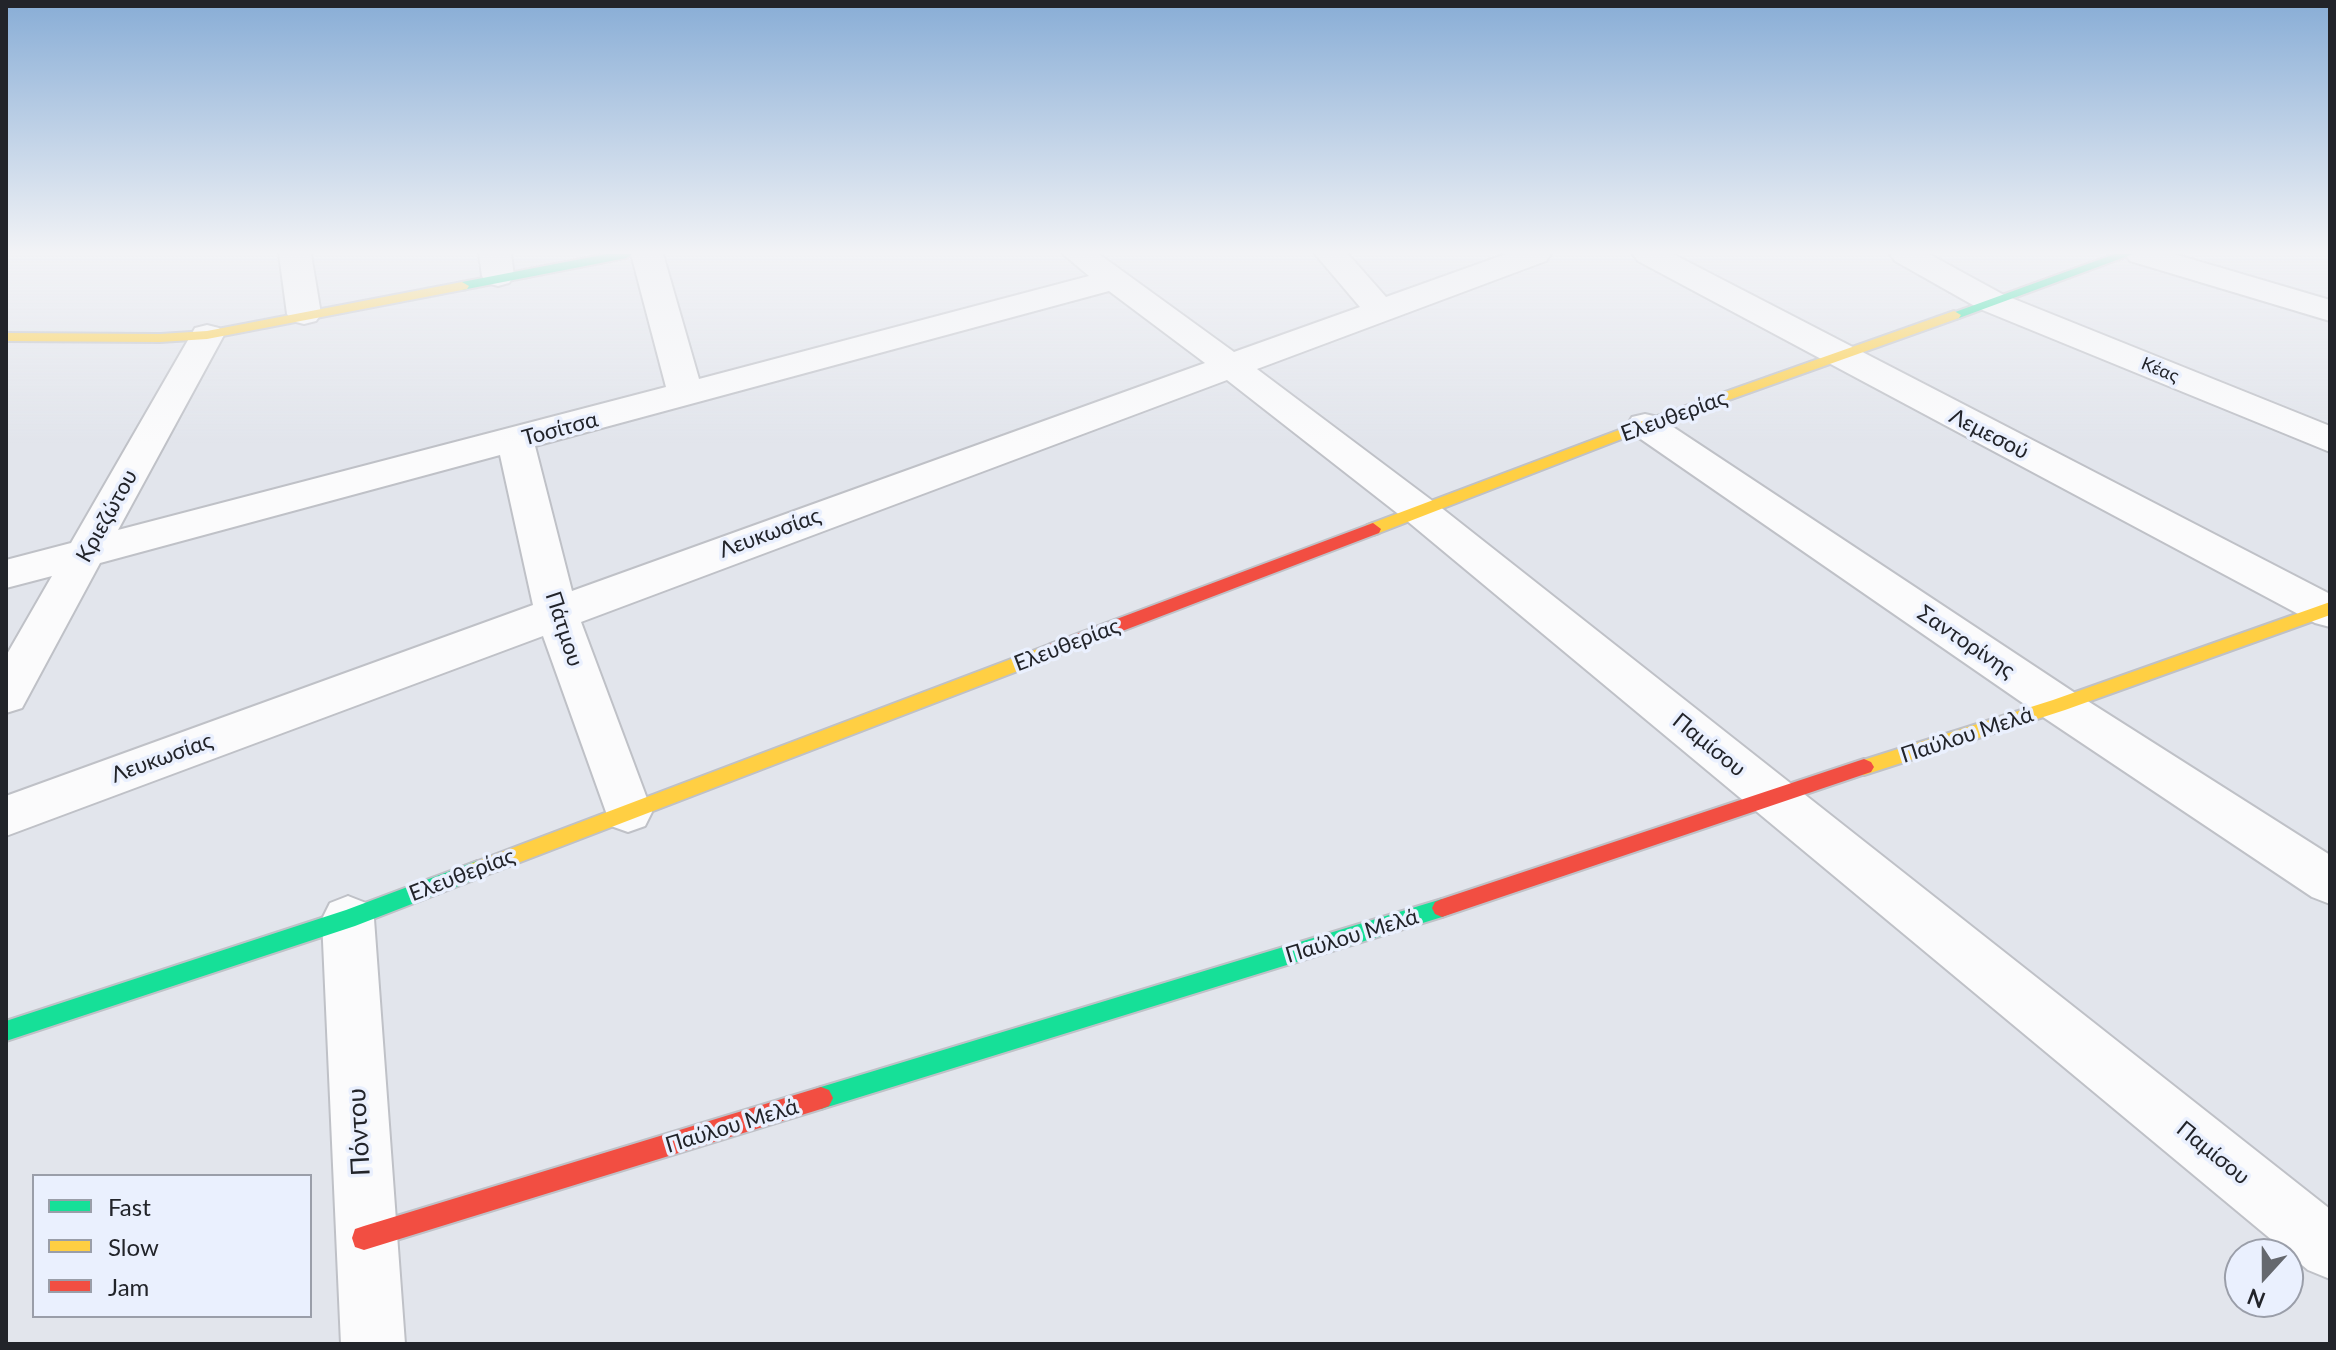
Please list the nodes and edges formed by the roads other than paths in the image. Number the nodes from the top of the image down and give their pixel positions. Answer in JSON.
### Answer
{"nodes":[{"id":1,"x":290,"y":317,"type":"edge"},
{"id":2,"x":664,"y":317,"type":"edge"},
{"id":3,"x":937,"y":317,"type":"edge"},
{"id":4,"x":1165,"y":317,"type":"edge"},
{"id":5,"x":1364,"y":317,"type":"edge"},
{"id":6,"x":1766,"y":317,"type":"edge"},
{"id":7,"x":1951,"y":317,"type":"edge"},
{"id":8,"x":2029,"y":317,"type":"edge"},
{"id":9,"x":207,"y":335,"type":"junction"},
{"id":10,"x":6,"y":337,"type":"edge"},
{"id":11,"x":1841,"y":357,"type":"junction"},
{"id":12,"x":1229,"y":364,"type":"junction"},
{"id":13,"x":686,"y":396,"type":"junction"},
{"id":14,"x":1645,"y":425,"type":"junction"},
{"id":15,"x":2330,"y":440,"type":"edge"},
{"id":16,"x":515,"y":441,"type":"junction"},
{"id":17,"x":1420,"y":511,"type":"junction"},
{"id":18,"x":85,"y":555,"type":"junction"},
{"id":19,"x":6,"y":574,"type":"edge"},
{"id":20,"x":2329,"y":610,"type":"edge"},
{"id":21,"x":556,"y":612,"type":"junction"},
{"id":22,"x":6,"y":696,"type":"edge"},
{"id":23,"x":2059,"y":705,"type":"junction"},
{"id":24,"x":1772,"y":796,"type":"junction"},
{"id":25,"x":628,"y":812,"type":"junction"},
{"id":26,"x":6,"y":816,"type":"edge"},
{"id":27,"x":2330,"y":882,"type":"edge"},
{"id":28,"x":348,"y":919,"type":"junction"},
{"id":29,"x":6,"y":1031,"type":"edge"},
{"id":30,"x":364,"y":1238,"type":"junction"},
{"id":31,"x":2330,"y":1248,"type":"edge"},
{"id":32,"x":373,"y":1344,"type":"edge"}],
"edges":[{"from":1,"to":9,"type":"street"},
{"from":2,"to":13,"type":"street"},
{"from":3,"to":13,"type":"street","name":"Τοσίτσα"},
{"from":4,"to":12,"type":"street","name":"Παμίσου"},
{"from":5,"to":12,"type":"street","name":"Λευκωσίας"},
{"from":6,"to":11,"type":"street","name":"Λεμεσού"},
{"from":7,"to":11,"type":"street","name":"Ελευθερίας"},
{"from":8,"to":15,"type":"street","name":"Κέας"},
{"from":9,"to":10,"type":"street"},
{"from":9,"to":18,"type":"street","name":"Κριεζώτου"},
{"from":11,"to":14,"type":"street","name":"Ελευθερίας"},
{"from":11,"to":20,"type":"street","name":"Λεμεσού"},
{"from":12,"to":17,"type":"street","name":"Παμίσου"},
{"from":12,"to":21,"type":"street","name":"Λευκωσίας"},
{"from":13,"to":16,"type":"street","name":"Τοσίτσα"},
{"from":14,"to":17,"type":"street","name":"Ελευθερίας"},
{"from":14,"to":23,"type":"street","name":"Σαντορίνης"},
{"from":16,"to":18,"type":"street","name":"Τοσίτσα"},
{"from":16,"to":21,"type":"street","name":"Πάτμου"},
{"from":17,"to":24,"type":"street","name":"Παμίσου"},
{"from":17,"to":25,"type":"street","name":"Ελευθερίας"},
{"from":18,"to":19,"type":"street","name":"Τοσίτσα"},
{"from":18,"to":22,"type":"street","name":"Κριεζώτου"},
{"from":20,"to":23,"type":"street","name":"Παύλου Μελά"},
{"from":21,"to":25,"type":"street","name":"Πάτμου"},
{"from":21,"to":26,"type":"street","name":"Λευκωσίας"},
{"from":23,"to":24,"type":"street","name":"Παύλου Μελά"},
{"from":23,"to":27,"type":"street","name":"Σαντορίνης"},
{"from":24,"to":30,"type":"street","name":"Παύλου Μελά"},
{"from":24,"to":31,"type":"street","name":"Παμίσου"},
{"from":25,"to":28,"type":"street","name":"Ελευθερίας"},
{"from":28,"to":29,"type":"street","name":"Ελευθερίας"},
{"from":28,"to":30,"type":"street","name":"Πόντου"},
{"from":30,"to":32,"type":"street","name":"Πόντου"}]}
